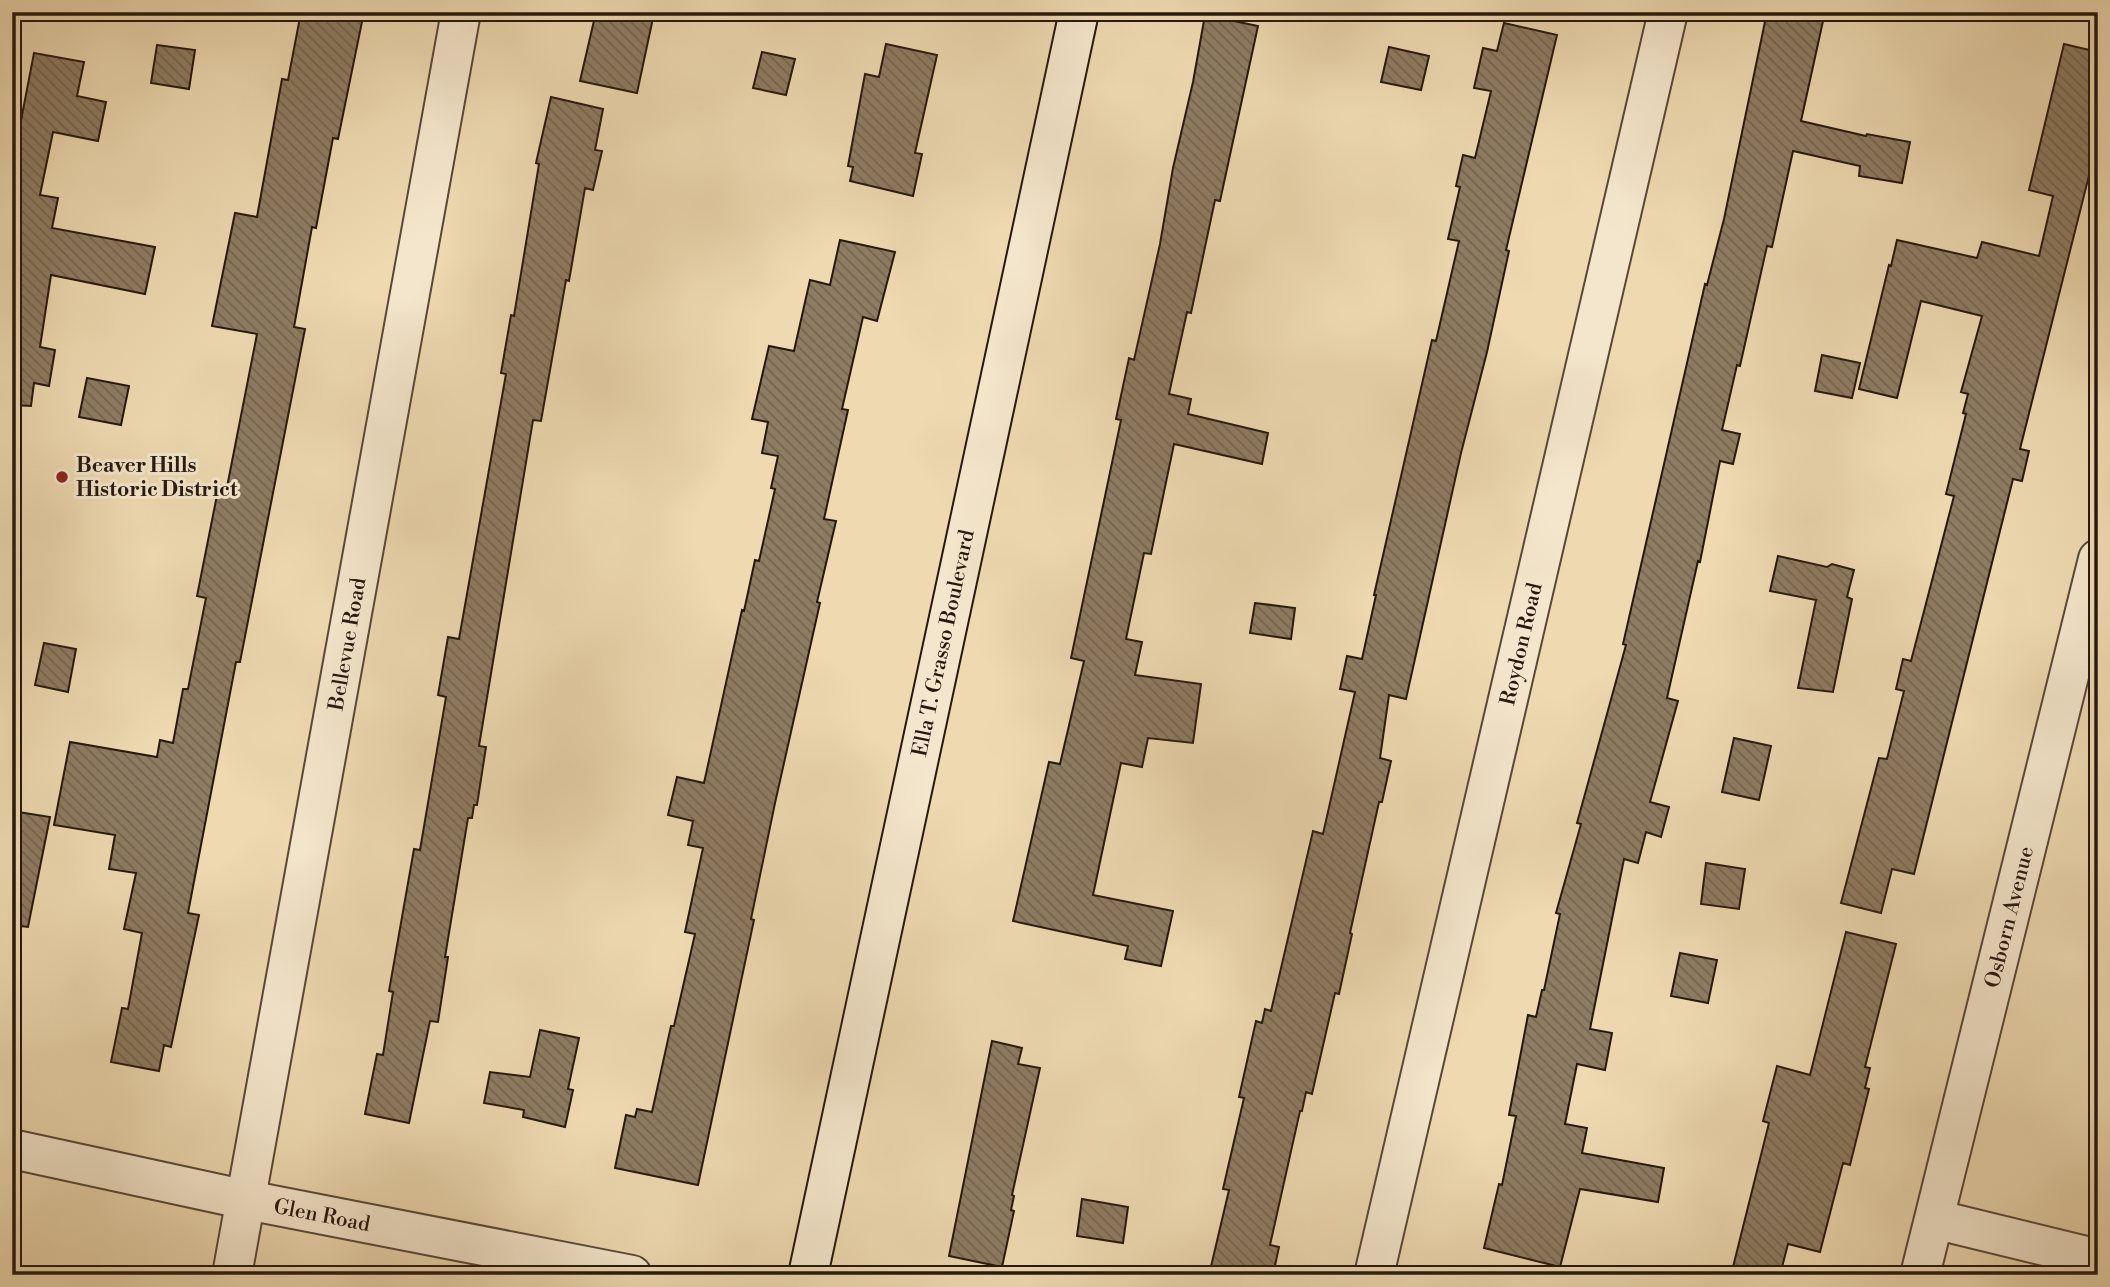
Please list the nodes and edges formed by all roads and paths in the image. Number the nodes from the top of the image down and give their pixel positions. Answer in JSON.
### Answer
{"nodes":[{"id":1,"x":461,"y":12,"type":"edge"},
{"id":2,"x":1079,"y":12,"type":"edge"},
{"id":3,"x":1668,"y":12,"type":"edge"},
{"id":4,"x":2098,"y":559,"type":"edge"},
{"id":5,"x":2082,"y":688,"type":"edge"},
{"id":6,"x":12,"y":1149,"type":"edge"},
{"id":7,"x":247,"y":1200,"type":"junction"},
{"id":8,"x":1934,"y":1219,"type":"junction"},
{"id":9,"x":2098,"y":1259,"type":"edge"},
{"id":10,"x":232,"y":1275,"type":"edge"},
{"id":11,"x":632,"y":1275,"type":"edge"},
{"id":12,"x":808,"y":1275,"type":"edge"},
{"id":13,"x":1374,"y":1275,"type":"edge"},
{"id":14,"x":1920,"y":1275,"type":"edge"}],
"edges":[{"from":1,"to":7,"type":"street","name":"Bellevue Road"},
{"from":2,"to":12,"type":"street","name":"Ella T. Grasso Boulevard"},
{"from":3,"to":13,"type":"street","name":"Roydon Road"},
{"from":4,"to":5,"type":"street","name":"Osborn Avenue"},
{"from":5,"to":8,"type":"street","name":"Osborn Avenue"},
{"from":6,"to":7,"type":"street","name":"Glen Road"},
{"from":7,"to":10,"type":"street","name":"Bellevue Road"},
{"from":7,"to":11,"type":"street","name":"Glen Road"},
{"from":8,"to":9,"type":"street"},
{"from":8,"to":14,"type":"street","name":"Osborn Avenue"}]}
